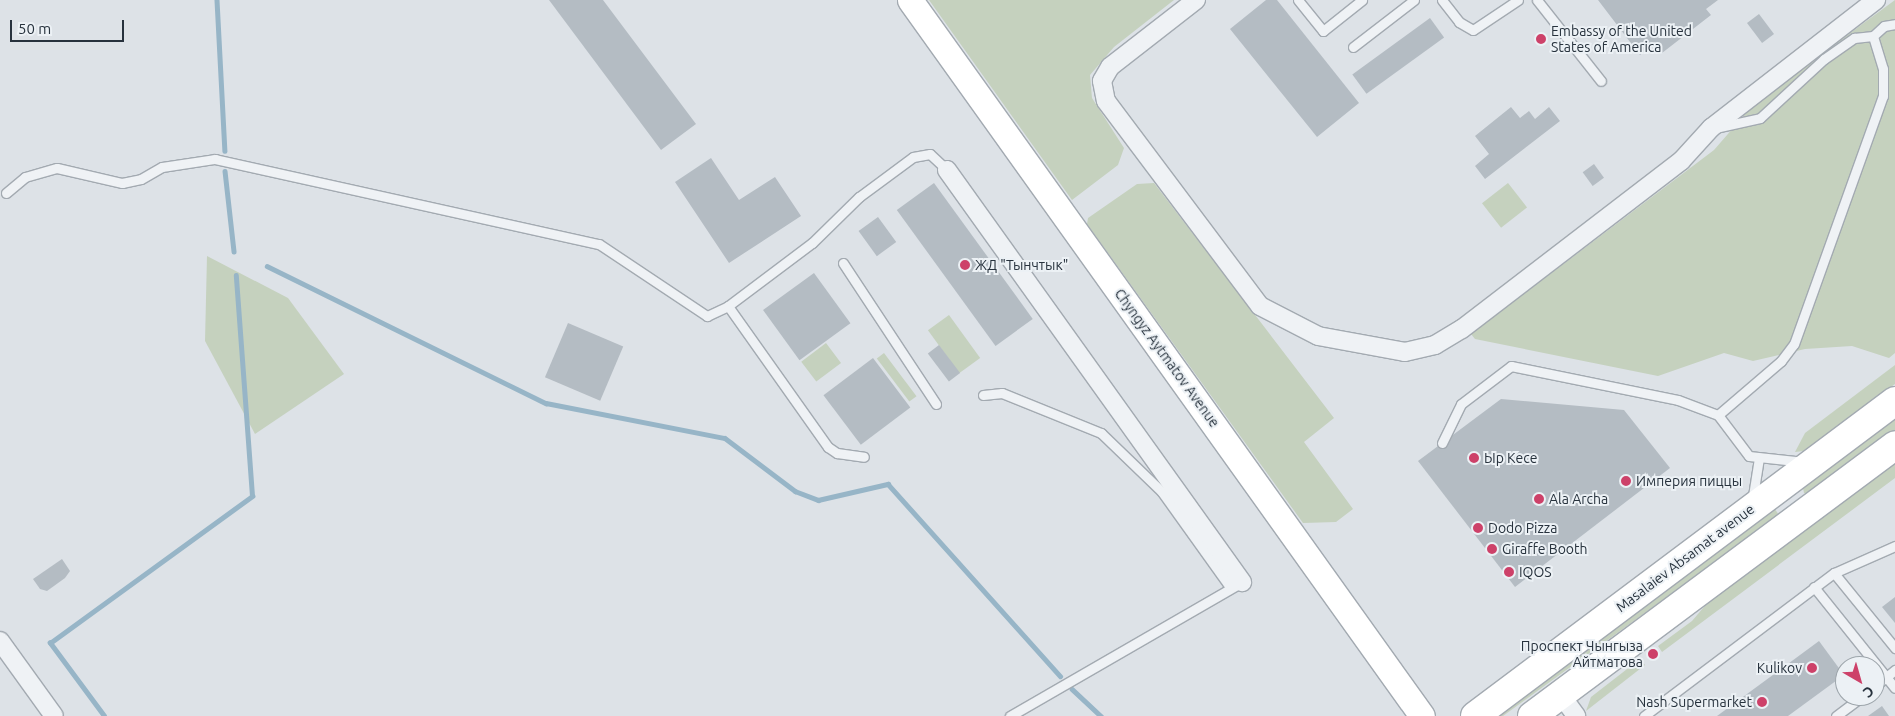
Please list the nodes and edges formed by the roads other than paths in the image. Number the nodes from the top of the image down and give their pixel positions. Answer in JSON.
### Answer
{"nodes":[{"id":1,"x":910,"y":0,"type":"edge"},
{"id":2,"x":1196,"y":0,"type":"edge"},
{"id":3,"x":1298,"y":0,"type":"edge"},
{"id":4,"x":1362,"y":0,"type":"edge"},
{"id":5,"x":1414,"y":0,"type":"edge"},
{"id":6,"x":1442,"y":0,"type":"edge"},
{"id":7,"x":1518,"y":0,"type":"edge"},
{"id":8,"x":1537,"y":0,"type":"edge"},
{"id":9,"x":1876,"y":0,"type":"edge"},
{"id":10,"x":1895,"y":24,"type":"edge"},
{"id":11,"x":1873,"y":36,"type":"junction"},
{"id":12,"x":1353,"y":47,"type":"dead end"},
{"id":13,"x":1601,"y":81,"type":"dead end"},
{"id":14,"x":1711,"y":128,"type":"junction"},
{"id":15,"x":947,"y":170,"type":"joint"},
{"id":16,"x":6,"y":194,"type":"dead end"},
{"id":17,"x":843,"y":263,"type":"dead end"},
{"id":18,"x":728,"y":306,"type":"junction"},
{"id":19,"x":983,"y":395,"type":"dead end"},
{"id":20,"x":1895,"y":401,"type":"edge"},
{"id":21,"x":936,"y":404,"type":"dead end"},
{"id":22,"x":1718,"y":414,"type":"junction"},
{"id":23,"x":1442,"y":443,"type":"dead end"},
{"id":24,"x":1895,"y":445,"type":"edge"},
{"id":25,"x":864,"y":457,"type":"dead end"},
{"id":26,"x":1759,"y":458,"type":"junction"},
{"id":27,"x":1812,"y":463,"type":"junction"},
{"id":28,"x":1781,"y":487,"type":"junction"},
{"id":29,"x":1752,"y":508,"type":"junction"},
{"id":30,"x":1802,"y":515,"type":"junction"},
{"id":31,"x":1895,"y":546,"type":"edge"},
{"id":32,"x":1834,"y":572,"type":"junction"},
{"id":33,"x":1236,"y":585,"type":"junction"},
{"id":34,"x":1814,"y":587,"type":"junction"},
{"id":35,"x":0,"y":641,"type":"edge"},
{"id":36,"x":1895,"y":648,"type":"edge"},
{"id":37,"x":1895,"y":670,"type":"edge"},
{"id":38,"x":1886,"y":677,"type":"junction"},
{"id":39,"x":1895,"y":688,"type":"edge"},
{"id":40,"x":1568,"y":706,"type":"edge"},
{"id":41,"x":1850,"y":706,"type":"edge"},
{"id":42,"x":54,"y":716,"type":"edge"},
{"id":43,"x":1010,"y":716,"type":"edge"},
{"id":44,"x":1422,"y":716,"type":"edge"},
{"id":45,"x":1475,"y":716,"type":"edge"},
{"id":46,"x":1532,"y":716,"type":"edge"},
{"id":47,"x":1644,"y":716,"type":"edge"},
{"id":48,"x":1836,"y":716,"type":"edge"}],
"edges":[{"from":1,"to":44,"type":"main road","name":"Chyngyz Aytmatov Avenue"},
{"from":2,"to":14,"type":"street"},
{"from":3,"to":4,"type":"lane"},
{"from":5,"to":12,"type":"lane"},
{"from":6,"to":7,"type":"lane"},
{"from":8,"to":13,"type":"lane"},
{"from":9,"to":14,"type":"street"},
{"from":10,"to":11,"type":"lane"},
{"from":11,"to":14,"type":"lane"},
{"from":11,"to":22,"type":"lane"},
{"from":15,"to":18,"type":"lane"},
{"from":15,"to":33,"type":"street"},
{"from":16,"to":18,"type":"lane"},
{"from":17,"to":21,"type":"lane"},
{"from":18,"to":25,"type":"lane"},
{"from":19,"to":33,"type":"lane"},
{"from":20,"to":27,"type":"main road","name":"Masalaiev Absamat avenue"},
{"from":22,"to":23,"type":"lane"},
{"from":22,"to":26,"type":"lane"},
{"from":24,"to":30,"type":"main road"},
{"from":26,"to":27,"type":"lane"},
{"from":26,"to":29,"type":"lane"},
{"from":27,"to":28,"type":"main road","name":"Masalaiev Absamat avenue"},
{"from":28,"to":29,"type":"main road","name":"Masalaiev Absamat avenue"},
{"from":28,"to":30,"type":"main road"},
{"from":29,"to":45,"type":"main road","name":"Masalaiev Absamat avenue"},
{"from":30,"to":40,"type":"main road"},
{"from":31,"to":32,"type":"lane"},
{"from":32,"to":34,"type":"lane"},
{"from":32,"to":36,"type":"lane"},
{"from":33,"to":43,"type":"lane"},
{"from":34,"to":38,"type":"lane"},
{"from":34,"to":47,"type":"lane"},
{"from":35,"to":42,"type":"street"},
{"from":37,"to":38,"type":"lane"},
{"from":38,"to":39,"type":"lane"},
{"from":40,"to":46,"type":"main road"},
{"from":41,"to":48,"type":"lane"}]}
